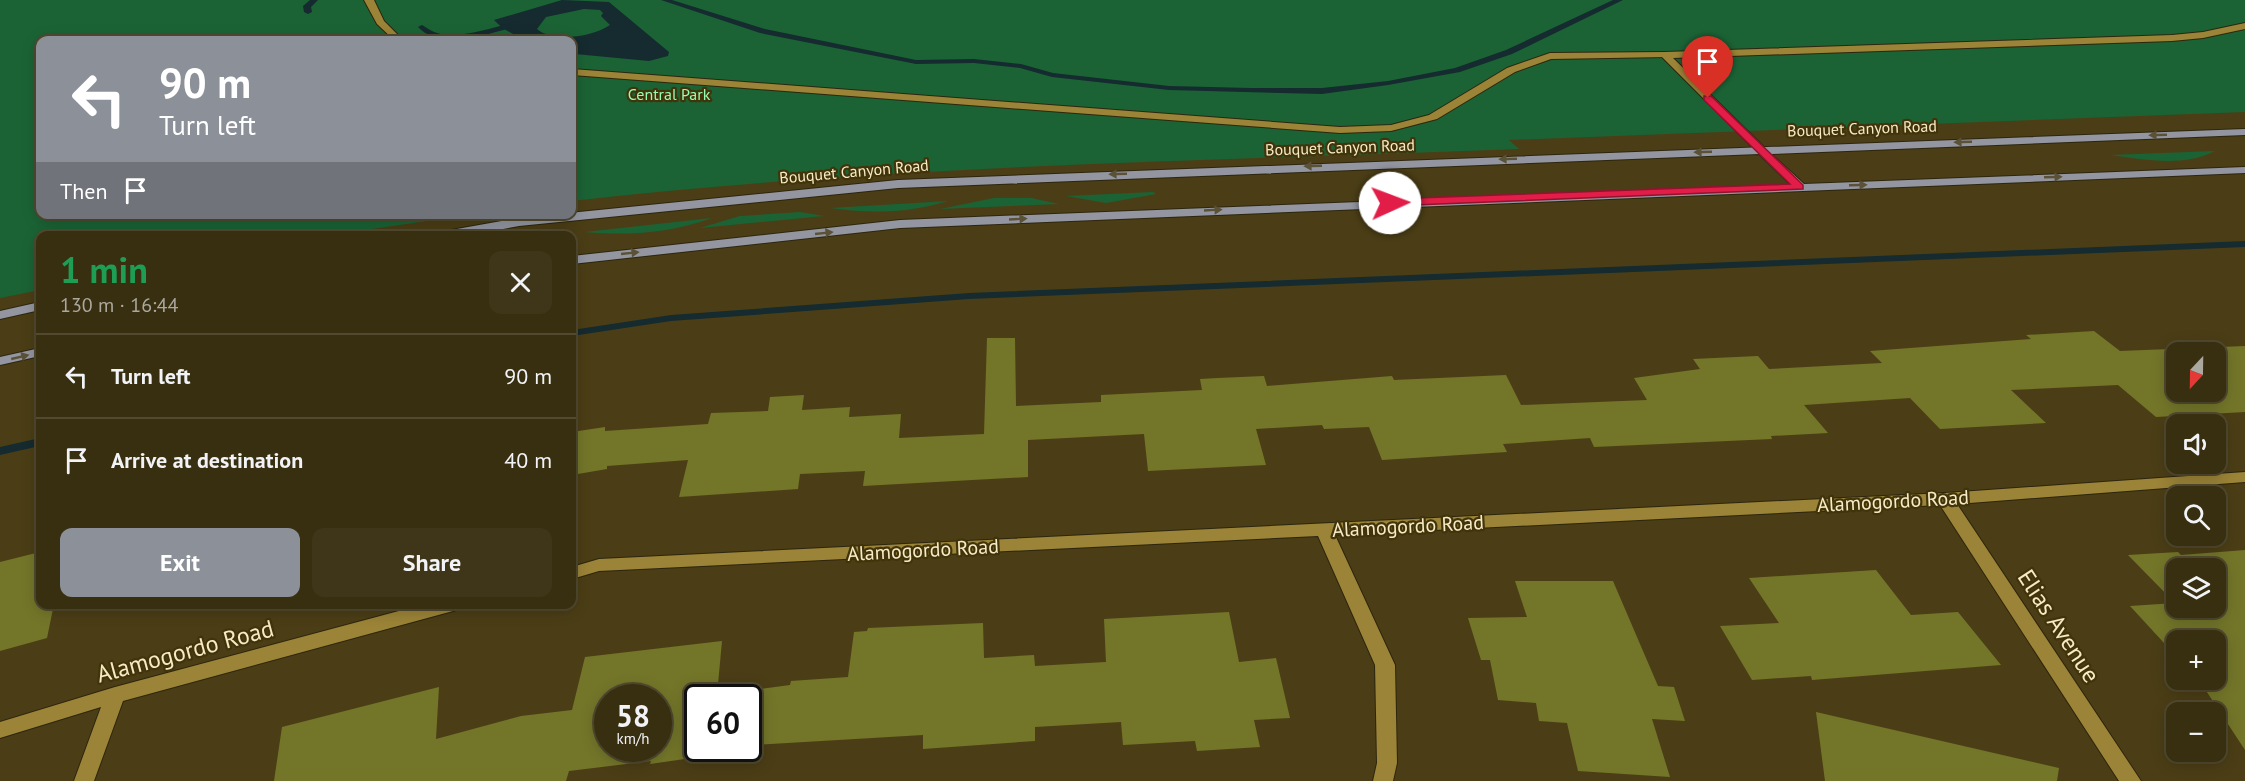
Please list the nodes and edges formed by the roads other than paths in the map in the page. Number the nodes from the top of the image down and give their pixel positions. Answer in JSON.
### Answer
{"nodes":[{"id":1,"x":369,"y":0,"type":"edge"},
{"id":2,"x":2245,"y":26,"type":"edge"},
{"id":3,"x":395,"y":36,"type":"edge"},
{"id":4,"x":1665,"y":56,"type":"junction"},
{"id":5,"x":576,"y":72,"type":"edge"},
{"id":6,"x":2245,"y":132,"type":"edge"},
{"id":7,"x":1761,"y":150,"type":"junction"},
{"id":8,"x":2245,"y":170,"type":"edge"},
{"id":9,"x":1800,"y":187,"type":"junction"},
{"id":10,"x":576,"y":216,"type":"edge"},
{"id":11,"x":549,"y":219,"type":"edge"},
{"id":12,"x":468,"y":231,"type":"edge"},
{"id":13,"x":576,"y":260,"type":"edge"},
{"id":14,"x":36,"y":307,"type":"edge"},
{"id":15,"x":0,"y":315,"type":"edge"},
{"id":16,"x":36,"y":353,"type":"edge"},
{"id":17,"x":0,"y":361,"type":"edge"},
{"id":18,"x":2245,"y":477,"type":"edge"},
{"id":19,"x":1945,"y":499,"type":"junction"},
{"id":20,"x":1324,"y":530,"type":"junction"},
{"id":21,"x":576,"y":572,"type":"edge"},
{"id":22,"x":434,"y":609,"type":"edge"},
{"id":23,"x":115,"y":695,"type":"junction"},
{"id":24,"x":0,"y":730,"type":"edge"},
{"id":25,"x":84,"y":781,"type":"edge"},
{"id":26,"x":1383,"y":781,"type":"edge"},
{"id":27,"x":2131,"y":781,"type":"edge"}],
"edges":[{"from":1,"to":3,"type":"street"},
{"from":2,"to":4,"type":"street"},
{"from":4,"to":5,"type":"street"},
{"from":4,"to":7,"type":"street"},
{"from":6,"to":7,"type":"main road","name":"Bouquet Canyon Road","one_way":true},
{"from":7,"to":9,"type":"main road"},
{"from":7,"to":10,"type":"main road","name":"Bouquet Canyon Road","one_way":true},
{"from":9,"to":8,"type":"main road","one_way":true},
{"from":13,"to":9,"type":"main road","one_way":true},
{"from":11,"to":12,"type":"main road","name":"Bouquet Canyon Road","one_way":true},
{"from":14,"to":15,"type":"main road"},
{"from":17,"to":16,"type":"main road","one_way":true},
{"from":18,"to":19,"type":"street","name":"Alamogordo Road"},
{"from":19,"to":20,"type":"street","name":"Alamogordo Road"},
{"from":19,"to":27,"type":"street","name":"Elias Avenue"},
{"from":20,"to":21,"type":"street","name":"Alamogordo Road"},
{"from":20,"to":26,"type":"street"},
{"from":22,"to":23,"type":"street","name":"Alamogordo Road"},
{"from":23,"to":24,"type":"street","name":"Alamogordo Road"},
{"from":23,"to":25,"type":"street"}]}
